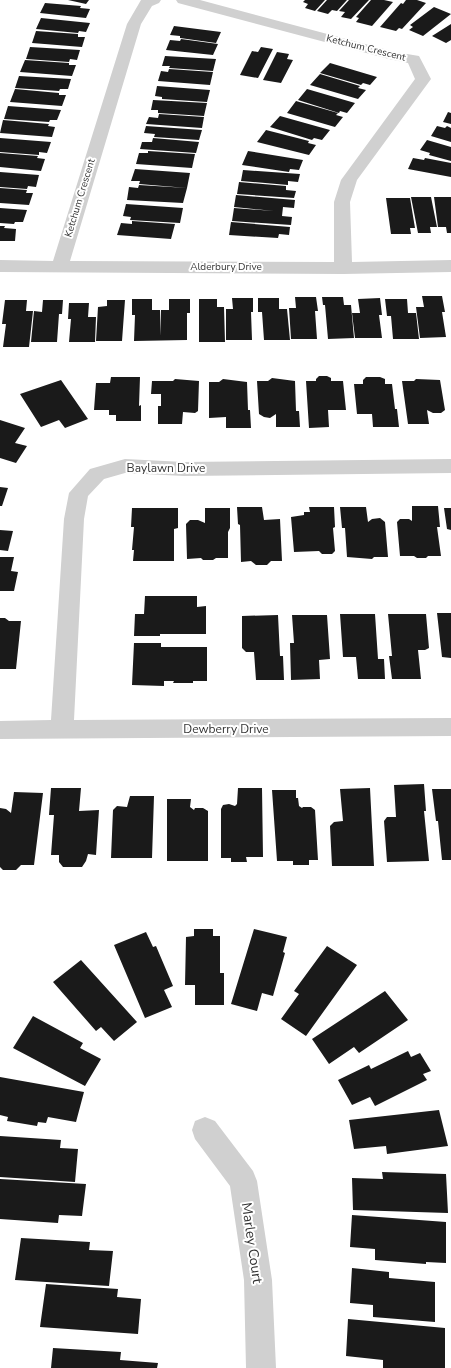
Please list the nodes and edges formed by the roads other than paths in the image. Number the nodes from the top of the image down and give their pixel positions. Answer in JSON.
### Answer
{"nodes":[{"id":1,"x":154,"y":0,"type":"edge"},
{"id":2,"x":183,"y":0,"type":"edge"},
{"id":3,"x":0,"y":266,"type":"edge"},
{"id":4,"x":60,"y":266,"type":"junction"},
{"id":5,"x":451,"y":266,"type":"edge"},
{"id":6,"x":343,"y":268,"type":"junction"},
{"id":7,"x":451,"y":466,"type":"edge"},
{"id":8,"x":451,"y":727,"type":"edge"},
{"id":9,"x":0,"y":730,"type":"edge"},
{"id":10,"x":62,"y":730,"type":"junction"},
{"id":11,"x":205,"y":1130,"type":"dead end"},
{"id":12,"x":261,"y":1368,"type":"edge"}],
"edges":[{"from":1,"to":4,"type":"street","name":"Ketchum Crescent"},
{"from":2,"to":6,"type":"street","name":"Ketchum Crescent"},
{"from":3,"to":4,"type":"street","name":"Alderbury Drive"},
{"from":4,"to":6,"type":"street","name":"Alderbury Drive"},
{"from":5,"to":6,"type":"street","name":"Alderbury Drive"},
{"from":7,"to":10,"type":"street","name":"Baylawn Drive"},
{"from":8,"to":10,"type":"street","name":"Dewberry Drive"},
{"from":9,"to":10,"type":"street","name":"Dewberry Drive"},
{"from":11,"to":12,"type":"street","name":"Marley Court"}]}
